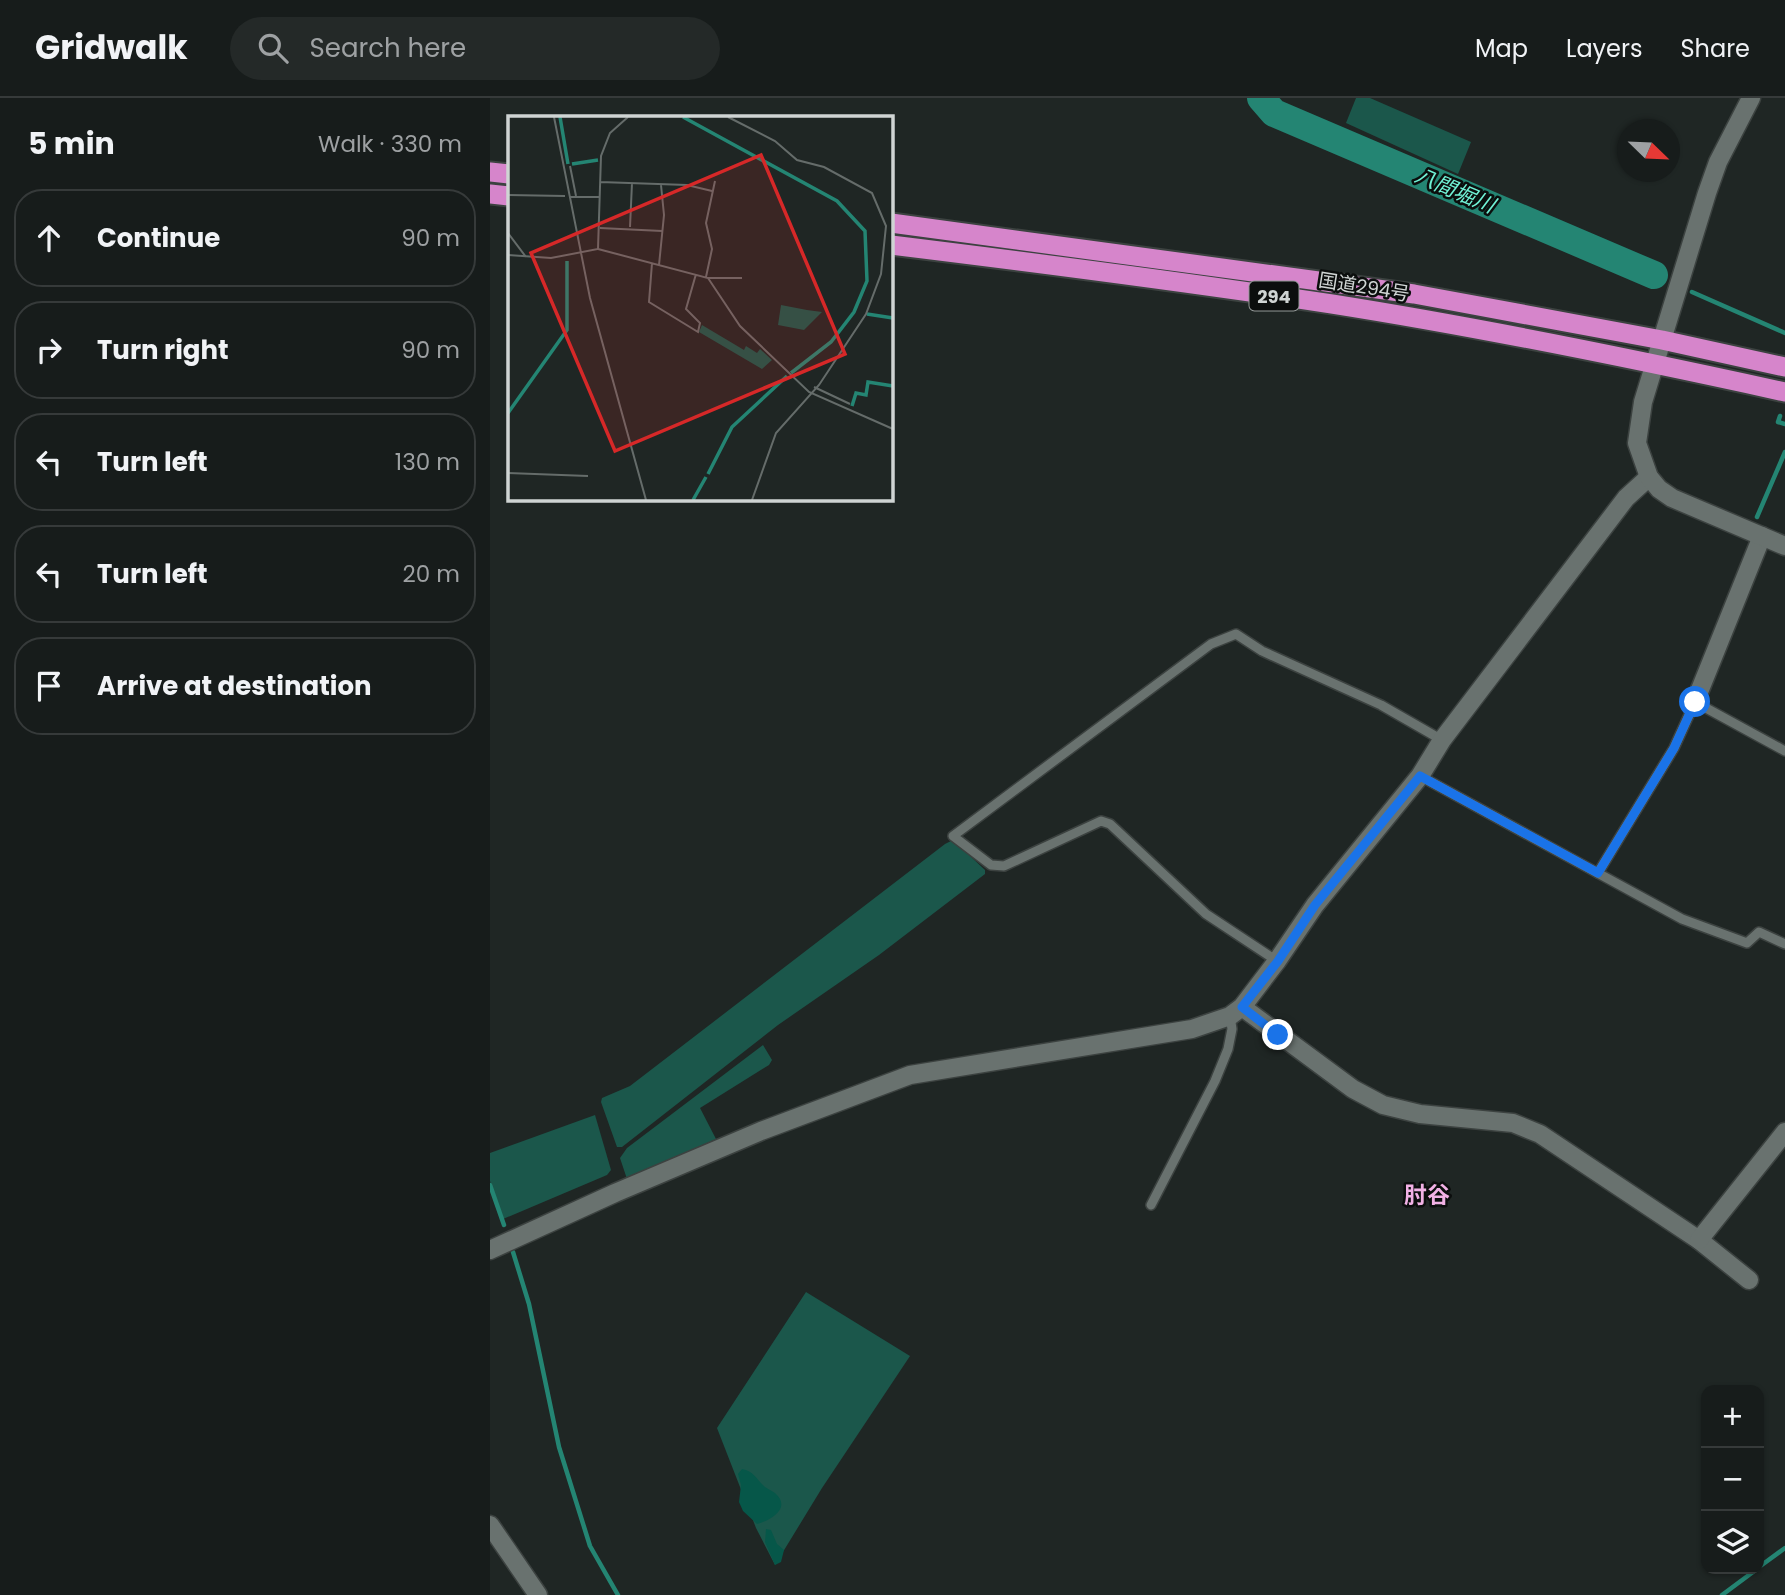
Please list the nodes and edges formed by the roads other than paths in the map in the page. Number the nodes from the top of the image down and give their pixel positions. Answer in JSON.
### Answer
{"nodes":[{"id":1,"x":1751,"y":98,"type":"edge"},
{"id":2,"x":490,"y":172,"type":"edge"},
{"id":3,"x":508,"y":174,"type":"edge"},
{"id":4,"x":490,"y":194,"type":"edge"},
{"id":5,"x":508,"y":196,"type":"edge"},
{"id":6,"x":892,"y":223,"type":"edge"},
{"id":7,"x":892,"y":245,"type":"edge"},
{"id":8,"x":1662,"y":340,"type":"junction"},
{"id":9,"x":1655,"y":363,"type":"junction"},
{"id":10,"x":1785,"y":368,"type":"edge"},
{"id":11,"x":1785,"y":392,"type":"edge"},
{"id":12,"x":1649,"y":477,"type":"junction"},
{"id":13,"x":1762,"y":536,"type":"junction"},
{"id":14,"x":1785,"y":546,"type":"edge"},
{"id":15,"x":1695,"y":702,"type":"junction"},
{"id":16,"x":1442,"y":740,"type":"junction"},
{"id":17,"x":1785,"y":751,"type":"edge"},
{"id":18,"x":1420,"y":776,"type":"junction"},
{"id":19,"x":1598,"y":873,"type":"junction"},
{"id":20,"x":1785,"y":944,"type":"edge"},
{"id":21,"x":1278,"y":961,"type":"junction"},
{"id":22,"x":1236,"y":1011,"type":"junction"},
{"id":23,"x":1785,"y":1132,"type":"edge"},
{"id":24,"x":1151,"y":1205,"type":"dead end"},
{"id":25,"x":1699,"y":1240,"type":"junction"},
{"id":26,"x":490,"y":1250,"type":"edge"},
{"id":27,"x":1749,"y":1280,"type":"dead end"},
{"id":28,"x":490,"y":1525,"type":"edge"},
{"id":29,"x":538,"y":1595,"type":"edge"}],
"edges":[{"from":1,"to":8,"type":"street"},
{"from":2,"to":3,"type":"highway"},
{"from":4,"to":5,"type":"highway"},
{"from":6,"to":8,"type":"highway","name":"国道294号","number":"294"},
{"from":7,"to":9,"type":"highway","name":"国道294号","number":"294"},
{"from":8,"to":9,"type":"street"},
{"from":8,"to":10,"type":"highway","name":"国道294号","number":"294"},
{"from":9,"to":11,"type":"highway","name":"国道294号","number":"294"},
{"from":9,"to":12,"type":"street"},
{"from":12,"to":13,"type":"street"},
{"from":12,"to":16,"type":"street"},
{"from":13,"to":14,"type":"street"},
{"from":13,"to":15,"type":"street"},
{"from":15,"to":17,"type":"lane"},
{"from":15,"to":19,"type":"lane"},
{"from":16,"to":18,"type":"street"},
{"from":16,"to":21,"type":"lane"},
{"from":18,"to":19,"type":"lane"},
{"from":18,"to":21,"type":"street"},
{"from":19,"to":20,"type":"lane"},
{"from":21,"to":22,"type":"street"},
{"from":22,"to":24,"type":"lane"},
{"from":22,"to":25,"type":"street"},
{"from":22,"to":26,"type":"street"},
{"from":23,"to":25,"type":"street"},
{"from":25,"to":27,"type":"street"},
{"from":28,"to":29,"type":"street"}]}
